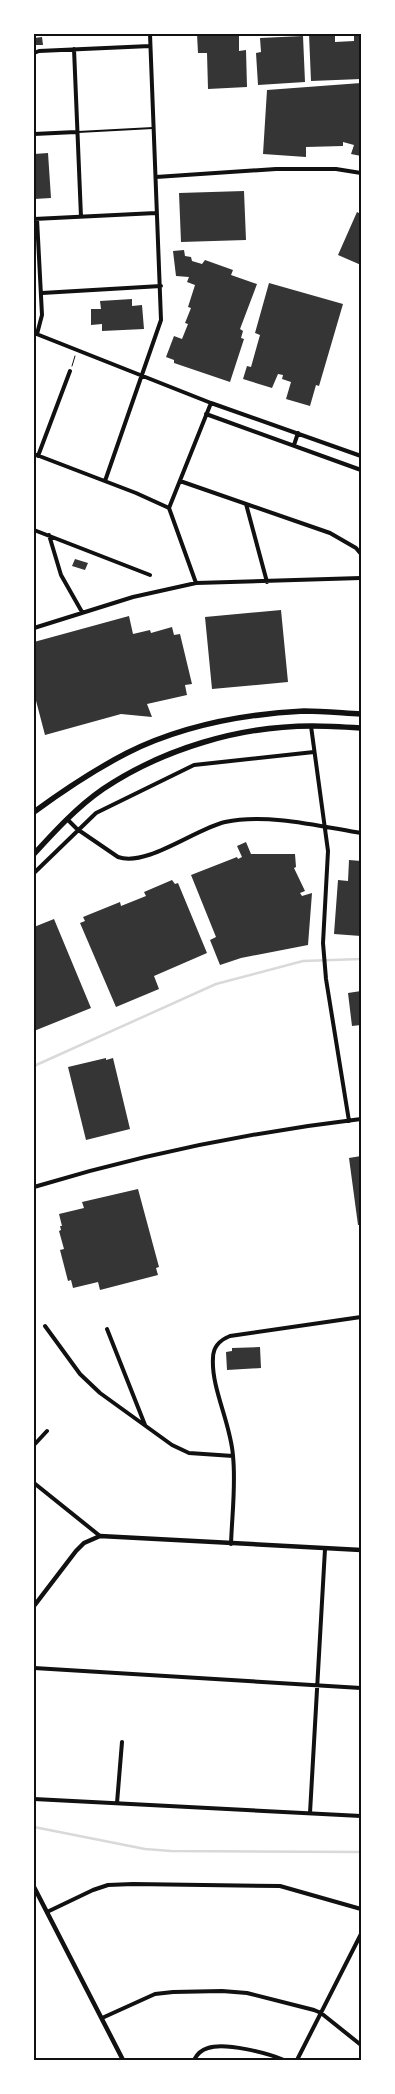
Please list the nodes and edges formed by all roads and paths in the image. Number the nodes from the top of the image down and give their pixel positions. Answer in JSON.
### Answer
{"nodes":[{"id":1,"x":150,"y":34,"type":"edge"},
{"id":2,"x":150,"y":46,"type":"junction"},
{"id":3,"x":74,"y":49,"type":"junction"},
{"id":4,"x":34,"y":53,"type":"edge"},
{"id":5,"x":153,"y":128,"type":"junction"},
{"id":6,"x":76,"y":132,"type":"junction"},
{"id":7,"x":34,"y":134,"type":"edge"},
{"id":8,"x":361,"y":173,"type":"edge"},
{"id":9,"x":156,"y":177,"type":"junction"},
{"id":10,"x":156,"y":213,"type":"junction"},
{"id":11,"x":81,"y":217,"type":"junction"},
{"id":12,"x":35,"y":219,"type":"edge"},
{"id":13,"x":161,"y":286,"type":"junction"},
{"id":14,"x":42,"y":293,"type":"junction"},
{"id":15,"x":35,"y":334,"type":"edge"},
{"id":16,"x":76,"y":353,"type":"dead end"},
{"id":17,"x":70,"y":371,"type":"joint"},
{"id":18,"x":141,"y":376,"type":"junction"},
{"id":19,"x":211,"y":403,"type":"junction"},
{"id":20,"x":206,"y":414,"type":"junction"},
{"id":21,"x":298,"y":433,"type":"junction"},
{"id":22,"x":294,"y":445,"type":"junction"},
{"id":23,"x":36,"y":455,"type":"edge"},
{"id":24,"x":361,"y":456,"type":"edge"},
{"id":25,"x":361,"y":470,"type":"edge"},
{"id":26,"x":105,"y":481,"type":"junction"},
{"id":27,"x":180,"y":481,"type":"junction"},
{"id":28,"x":246,"y":504,"type":"junction"},
{"id":29,"x":168,"y":508,"type":"junction"},
{"id":30,"x":34,"y":530,"type":"edge"},
{"id":31,"x":48,"y":535,"type":"junction"},
{"id":32,"x":361,"y":554,"type":"edge"},
{"id":33,"x":150,"y":576,"type":"dead end"},
{"id":34,"x":361,"y":578,"type":"edge"},
{"id":35,"x":267,"y":582,"type":"junction"},
{"id":36,"x":196,"y":583,"type":"junction"},
{"id":37,"x":82,"y":612,"type":"junction"},
{"id":38,"x":34,"y":628,"type":"edge"},
{"id":39,"x":361,"y":714,"type":"edge"},
{"id":40,"x":310,"y":726,"type":"junction"},
{"id":41,"x":361,"y":728,"type":"edge"},
{"id":42,"x":314,"y":752,"type":"junction"},
{"id":43,"x":34,"y":812,"type":"edge"},
{"id":44,"x":67,"y":819,"type":"junction"},
{"id":45,"x":324,"y":827,"type":"junction"},
{"id":46,"x":78,"y":829,"type":"junction"},
{"id":47,"x":361,"y":833,"type":"edge"},
{"id":48,"x":34,"y":854,"type":"edge"},
{"id":49,"x":34,"y":873,"type":"edge"},
{"id":50,"x":361,"y":1119,"type":"edge"},
{"id":51,"x":349,"y":1121,"type":"junction"},
{"id":52,"x":34,"y":1187,"type":"edge"},
{"id":53,"x":361,"y":1317,"type":"edge"},
{"id":54,"x":45,"y":1326,"type":"dead end"},
{"id":55,"x":107,"y":1329,"type":"dead end"},
{"id":56,"x":145,"y":1425,"type":"junction"},
{"id":57,"x":47,"y":1431,"type":"dead end"},
{"id":58,"x":34,"y":1445,"type":"edge"},
{"id":59,"x":233,"y":1456,"type":"junction"},
{"id":60,"x":34,"y":1483,"type":"edge"},
{"id":61,"x":100,"y":1536,"type":"junction"},
{"id":62,"x":231,"y":1544,"type":"junction"},
{"id":63,"x":325,"y":1549,"type":"junction"},
{"id":64,"x":361,"y":1550,"type":"edge"},
{"id":65,"x":34,"y":1606,"type":"edge"},
{"id":66,"x":34,"y":1668,"type":"edge"},
{"id":67,"x":317,"y":1685,"type":"junction"},
{"id":68,"x":361,"y":1688,"type":"edge"},
{"id":69,"x":122,"y":1742,"type":"dead end"},
{"id":70,"x":34,"y":1799,"type":"edge"},
{"id":71,"x":117,"y":1803,"type":"junction"},
{"id":72,"x":310,"y":1813,"type":"junction"},
{"id":73,"x":361,"y":1816,"type":"edge"},
{"id":74,"x":34,"y":1888,"type":"edge"},
{"id":75,"x":361,"y":1909,"type":"edge"},
{"id":76,"x":47,"y":1912,"type":"junction"},
{"id":77,"x":361,"y":1934,"type":"edge"},
{"id":78,"x":321,"y":2013,"type":"junction"},
{"id":79,"x":102,"y":2018,"type":"junction"},
{"id":80,"x":361,"y":2045,"type":"edge"},
{"id":81,"x":124,"y":2060,"type":"edge"},
{"id":82,"x":194,"y":2060,"type":"edge"},
{"id":83,"x":284,"y":2060,"type":"edge"},
{"id":84,"x":297,"y":2060,"type":"edge"}],
"edges":[{"from":1,"to":2,"type":"street"},
{"from":2,"to":3,"type":"street"},
{"from":2,"to":5,"type":"street"},
{"from":3,"to":4,"type":"street"},
{"from":3,"to":6,"type":"street"},
{"from":5,"to":6,"type":"lane"},
{"from":5,"to":9,"type":"street"},
{"from":6,"to":7,"type":"street"},
{"from":6,"to":11,"type":"street"},
{"from":8,"to":9,"type":"street"},
{"from":9,"to":10,"type":"street"},
{"from":10,"to":11,"type":"street"},
{"from":10,"to":13,"type":"street"},
{"from":11,"to":12,"type":"street"},
{"from":12,"to":14,"type":"street"},
{"from":13,"to":14,"type":"street"},
{"from":13,"to":18,"type":"street"},
{"from":14,"to":15,"type":"street"},
{"from":15,"to":18,"type":"street"},
{"from":16,"to":17,"type":"path"},
{"from":17,"to":23,"type":"street"},
{"from":18,"to":19,"type":"street"},
{"from":18,"to":26,"type":"street"},
{"from":19,"to":20,"type":"street"},
{"from":19,"to":21,"type":"street"},
{"from":20,"to":22,"type":"street"},
{"from":20,"to":27,"type":"street"},
{"from":21,"to":22,"type":"street"},
{"from":21,"to":24,"type":"street"},
{"from":22,"to":25,"type":"street"},
{"from":23,"to":26,"type":"street"},
{"from":26,"to":29,"type":"street"},
{"from":27,"to":28,"type":"street"},
{"from":27,"to":29,"type":"street"},
{"from":28,"to":32,"type":"street"},
{"from":28,"to":35,"type":"street"},
{"from":29,"to":36,"type":"street"},
{"from":30,"to":31,"type":"street"},
{"from":31,"to":33,"type":"street"},
{"from":31,"to":37,"type":"street"},
{"from":34,"to":35,"type":"street"},
{"from":35,"to":36,"type":"street"},
{"from":36,"to":37,"type":"street"},
{"from":37,"to":38,"type":"street"},
{"from":39,"to":43,"type":"main road"},
{"from":40,"to":41,"type":"main road"},
{"from":40,"to":42,"type":"street"},
{"from":40,"to":44,"type":"main road"},
{"from":42,"to":45,"type":"street"},
{"from":42,"to":46,"type":"street"},
{"from":44,"to":46,"type":"street"},
{"from":44,"to":48,"type":"main road"},
{"from":45,"to":46,"type":"street"},
{"from":45,"to":47,"type":"street"},
{"from":45,"to":51,"type":"street"},
{"from":46,"to":49,"type":"street"},
{"from":50,"to":51,"type":"street"},
{"from":51,"to":52,"type":"street"},
{"from":53,"to":59,"type":"street"},
{"from":54,"to":56,"type":"street"},
{"from":55,"to":56,"type":"street"},
{"from":56,"to":59,"type":"street"},
{"from":57,"to":58,"type":"street"},
{"from":59,"to":62,"type":"street"},
{"from":60,"to":61,"type":"street"},
{"from":61,"to":62,"type":"street"},
{"from":61,"to":65,"type":"street"},
{"from":62,"to":63,"type":"street"},
{"from":63,"to":64,"type":"street"},
{"from":63,"to":67,"type":"street"},
{"from":66,"to":67,"type":"street"},
{"from":67,"to":68,"type":"street"},
{"from":67,"to":72,"type":"street"},
{"from":69,"to":71,"type":"street"},
{"from":70,"to":71,"type":"street"},
{"from":71,"to":72,"type":"street"},
{"from":72,"to":73,"type":"street"},
{"from":74,"to":76,"type":"street"},
{"from":75,"to":76,"type":"street"},
{"from":76,"to":79,"type":"street"},
{"from":77,"to":78,"type":"street"},
{"from":78,"to":79,"type":"street"},
{"from":78,"to":80,"type":"street"},
{"from":78,"to":84,"type":"street"},
{"from":79,"to":81,"type":"street"},
{"from":82,"to":83,"type":"street"}]}
